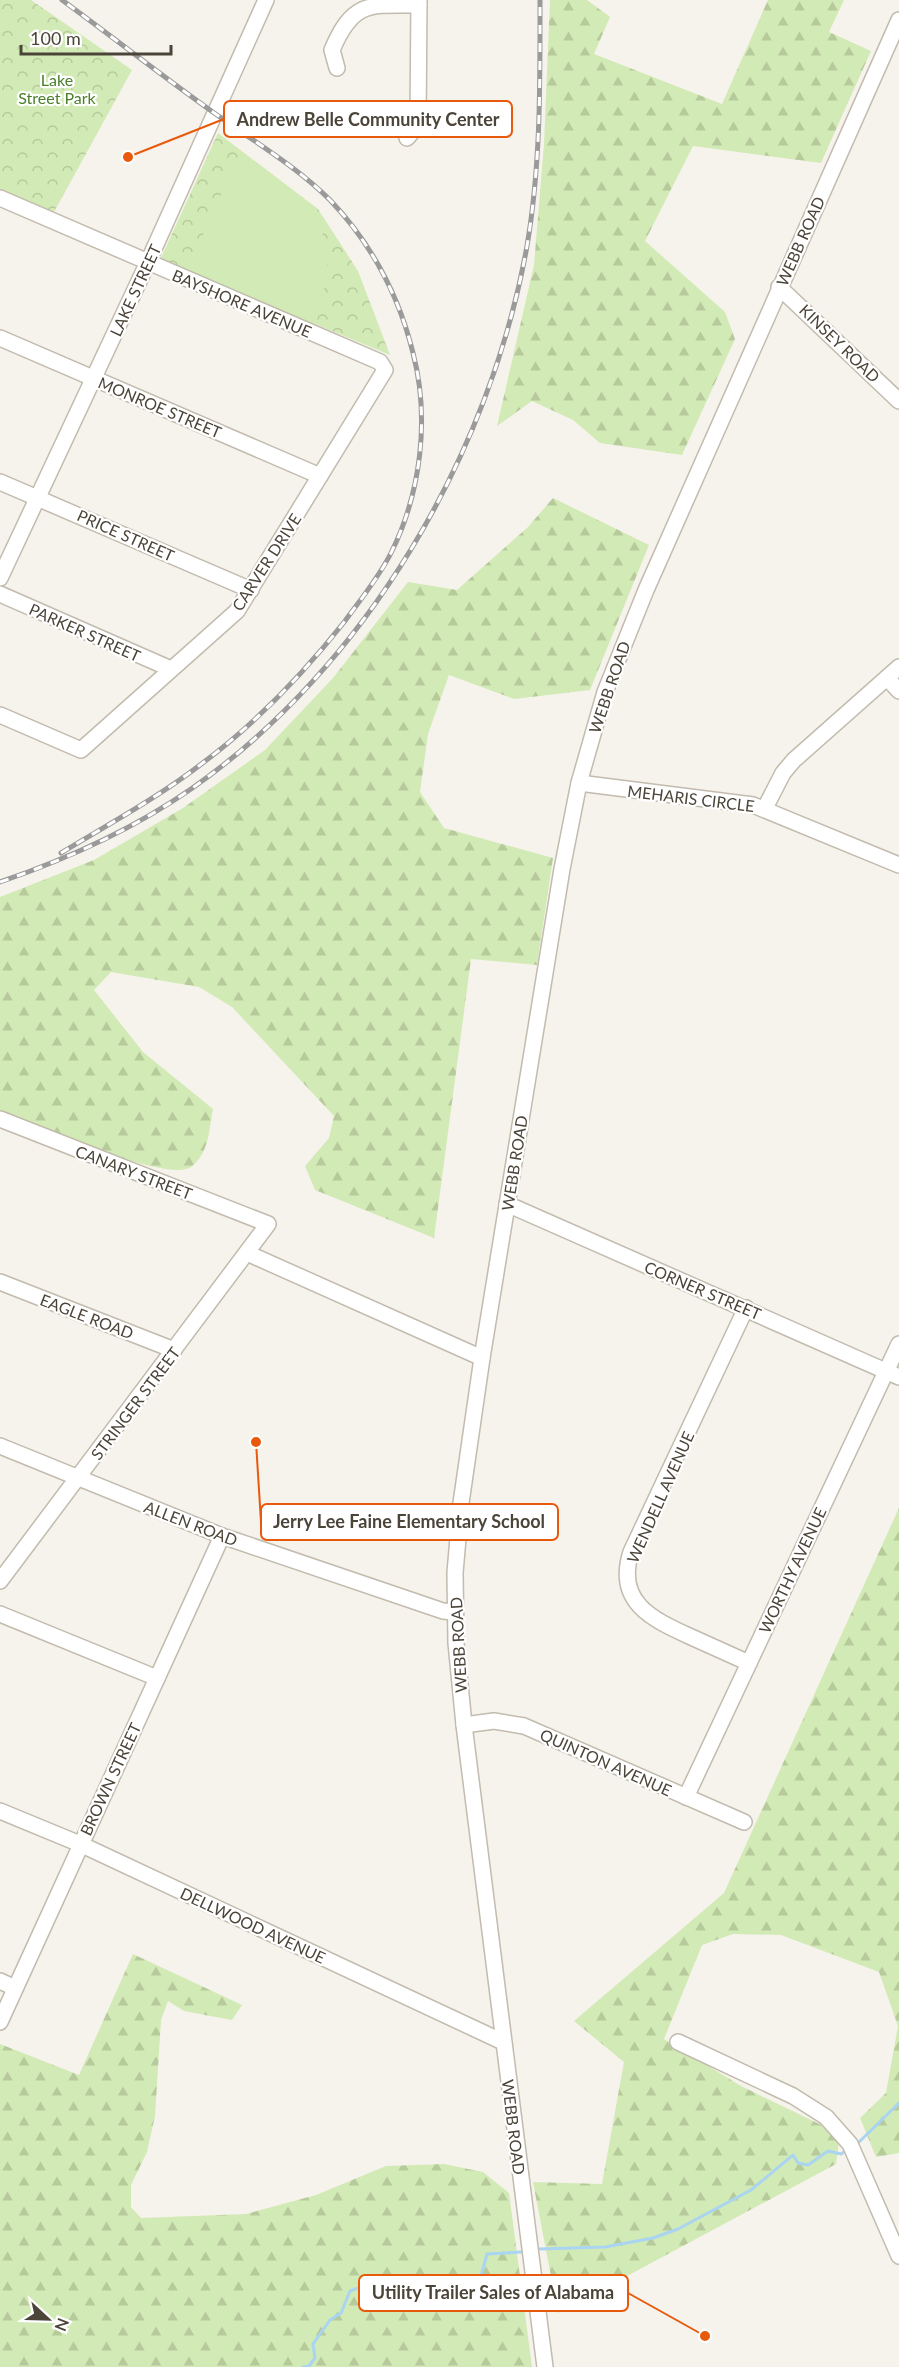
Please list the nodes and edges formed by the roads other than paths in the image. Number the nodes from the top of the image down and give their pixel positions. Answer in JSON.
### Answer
{"nodes":[{"id":1,"x":266,"y":0,"type":"edge"},
{"id":2,"x":419,"y":3,"type":"edge"},
{"id":3,"x":899,"y":20,"type":"edge"},
{"id":4,"x":337,"y":68,"type":"dead end"},
{"id":5,"x":407,"y":138,"type":"dead end"},
{"id":6,"x":0,"y":198,"type":"edge"},
{"id":7,"x":148,"y":262,"type":"junction"},
{"id":8,"x":779,"y":287,"type":"junction"},
{"id":9,"x":0,"y":338,"type":"edge"},
{"id":10,"x":384,"y":366,"type":"joint"},
{"id":11,"x":94,"y":378,"type":"junction"},
{"id":12,"x":899,"y":401,"type":"edge"},
{"id":13,"x":320,"y":476,"type":"junction"},
{"id":14,"x":0,"y":482,"type":"edge"},
{"id":15,"x":38,"y":499,"type":"junction"},
{"id":16,"x":0,"y":579,"type":"edge"},
{"id":17,"x":251,"y":590,"type":"junction"},
{"id":18,"x":0,"y":594,"type":"edge"},
{"id":19,"x":899,"y":667,"type":"edge"},
{"id":20,"x":171,"y":669,"type":"junction"},
{"id":21,"x":886,"y":678,"type":"junction"},
{"id":22,"x":899,"y":691,"type":"edge"},
{"id":23,"x":0,"y":715,"type":"edge"},
{"id":24,"x":579,"y":783,"type":"junction"},
{"id":25,"x":765,"y":808,"type":"junction"},
{"id":26,"x":899,"y":865,"type":"edge"},
{"id":27,"x":0,"y":1119,"type":"edge"},
{"id":28,"x":507,"y":1204,"type":"junction"},
{"id":29,"x":268,"y":1224,"type":"joint"},
{"id":30,"x":247,"y":1253,"type":"junction"},
{"id":31,"x":0,"y":1282,"type":"edge"},
{"id":32,"x":746,"y":1308,"type":"junction"},
{"id":33,"x":899,"y":1344,"type":"edge"},
{"id":34,"x":174,"y":1350,"type":"junction"},
{"id":35,"x":482,"y":1358,"type":"junction"},
{"id":36,"x":893,"y":1374,"type":"edge"},
{"id":37,"x":0,"y":1446,"type":"edge"},
{"id":38,"x":78,"y":1478,"type":"junction"},
{"id":39,"x":222,"y":1536,"type":"junction"},
{"id":40,"x":0,"y":1581,"type":"edge"},
{"id":41,"x":454,"y":1612,"type":"junction"},
{"id":42,"x":0,"y":1614,"type":"edge"},
{"id":43,"x":749,"y":1663,"type":"junction"},
{"id":44,"x":157,"y":1678,"type":"junction"},
{"id":45,"x":464,"y":1725,"type":"junction"},
{"id":46,"x":686,"y":1797,"type":"junction"},
{"id":47,"x":0,"y":1811,"type":"edge"},
{"id":48,"x":744,"y":1822,"type":"dead end"},
{"id":49,"x":80,"y":1844,"type":"junction"},
{"id":50,"x":0,"y":1981,"type":"edge"},
{"id":51,"x":15,"y":1988,"type":"junction"},
{"id":52,"x":0,"y":2022,"type":"edge"},
{"id":53,"x":503,"y":2042,"type":"junction"},
{"id":54,"x":678,"y":2042,"type":"dead end"},
{"id":55,"x":899,"y":2256,"type":"edge"},
{"id":56,"x":545,"y":2367,"type":"edge"}],
"edges":[{"from":1,"to":7,"type":"street","name":"LAKE STREET"},
{"from":2,"to":4,"type":"street"},
{"from":2,"to":5,"type":"street"},
{"from":3,"to":8,"type":"street","name":"WEBB ROAD"},
{"from":6,"to":7,"type":"street","name":"BAYSHORE AVENUE"},
{"from":7,"to":10,"type":"street","name":"BAYSHORE AVENUE"},
{"from":7,"to":11,"type":"street","name":"LAKE STREET"},
{"from":8,"to":12,"type":"street","name":"KINSEY ROAD"},
{"from":8,"to":24,"type":"street","name":"WEBB ROAD"},
{"from":9,"to":11,"type":"street","name":"MONROE STREET"},
{"from":10,"to":13,"type":"street","name":"CARVER DRIVE"},
{"from":11,"to":13,"type":"street","name":"MONROE STREET"},
{"from":11,"to":15,"type":"street","name":"LAKE STREET"},
{"from":13,"to":17,"type":"street","name":"CARVER DRIVE"},
{"from":14,"to":15,"type":"street","name":"PRICE STREET"},
{"from":15,"to":16,"type":"street","name":"LAKE STREET"},
{"from":15,"to":17,"type":"street","name":"PRICE STREET"},
{"from":17,"to":20,"type":"street","name":"CARVER DRIVE"},
{"from":18,"to":20,"type":"street","name":"PARKER STREET"},
{"from":19,"to":21,"type":"street"},
{"from":20,"to":23,"type":"street","name":"CARVER DRIVE"},
{"from":21,"to":22,"type":"street"},
{"from":21,"to":25,"type":"street"},
{"from":24,"to":25,"type":"street","name":"MEHARIS CIRCLE"},
{"from":24,"to":28,"type":"street","name":"WEBB ROAD"},
{"from":25,"to":26,"type":"street","name":"MEHARIS CIRCLE"},
{"from":27,"to":29,"type":"street","name":"CANARY STREET"},
{"from":28,"to":32,"type":"street","name":"CORNER STREET"},
{"from":28,"to":35,"type":"street","name":"WEBB ROAD"},
{"from":29,"to":30,"type":"street","name":"STRINGER STREET"},
{"from":30,"to":34,"type":"street","name":"STRINGER STREET"},
{"from":30,"to":35,"type":"street"},
{"from":31,"to":34,"type":"street","name":"EAGLE ROAD"},
{"from":32,"to":36,"type":"street","name":"CORNER STREET"},
{"from":32,"to":43,"type":"street","name":"WENDELL AVENUE"},
{"from":33,"to":36,"type":"street","name":"WORTHY AVENUE"},
{"from":34,"to":38,"type":"street","name":"STRINGER STREET"},
{"from":35,"to":41,"type":"street","name":"WEBB ROAD"},
{"from":36,"to":43,"type":"street","name":"WORTHY AVENUE"},
{"from":37,"to":38,"type":"street","name":"ALLEN ROAD"},
{"from":38,"to":39,"type":"street","name":"ALLEN ROAD"},
{"from":38,"to":40,"type":"street","name":"STRINGER STREET"},
{"from":39,"to":41,"type":"street","name":"ALLEN ROAD"},
{"from":39,"to":44,"type":"street","name":"BROWN STREET"},
{"from":41,"to":45,"type":"street","name":"WEBB ROAD"},
{"from":42,"to":44,"type":"street"},
{"from":43,"to":46,"type":"street","name":"WORTHY AVENUE"},
{"from":44,"to":49,"type":"street","name":"BROWN STREET"},
{"from":45,"to":46,"type":"street","name":"QUINTON AVENUE"},
{"from":45,"to":53,"type":"street","name":"WEBB ROAD"},
{"from":46,"to":48,"type":"street","name":"QUINTON AVENUE"},
{"from":47,"to":49,"type":"street","name":"DELLWOOD AVENUE"},
{"from":49,"to":51,"type":"street","name":"BROWN STREET"},
{"from":49,"to":53,"type":"street","name":"DELLWOOD AVENUE"},
{"from":50,"to":51,"type":"street"},
{"from":51,"to":52,"type":"street","name":"BROWN STREET"},
{"from":53,"to":56,"type":"street","name":"WEBB ROAD"},
{"from":54,"to":55,"type":"street"}]}
